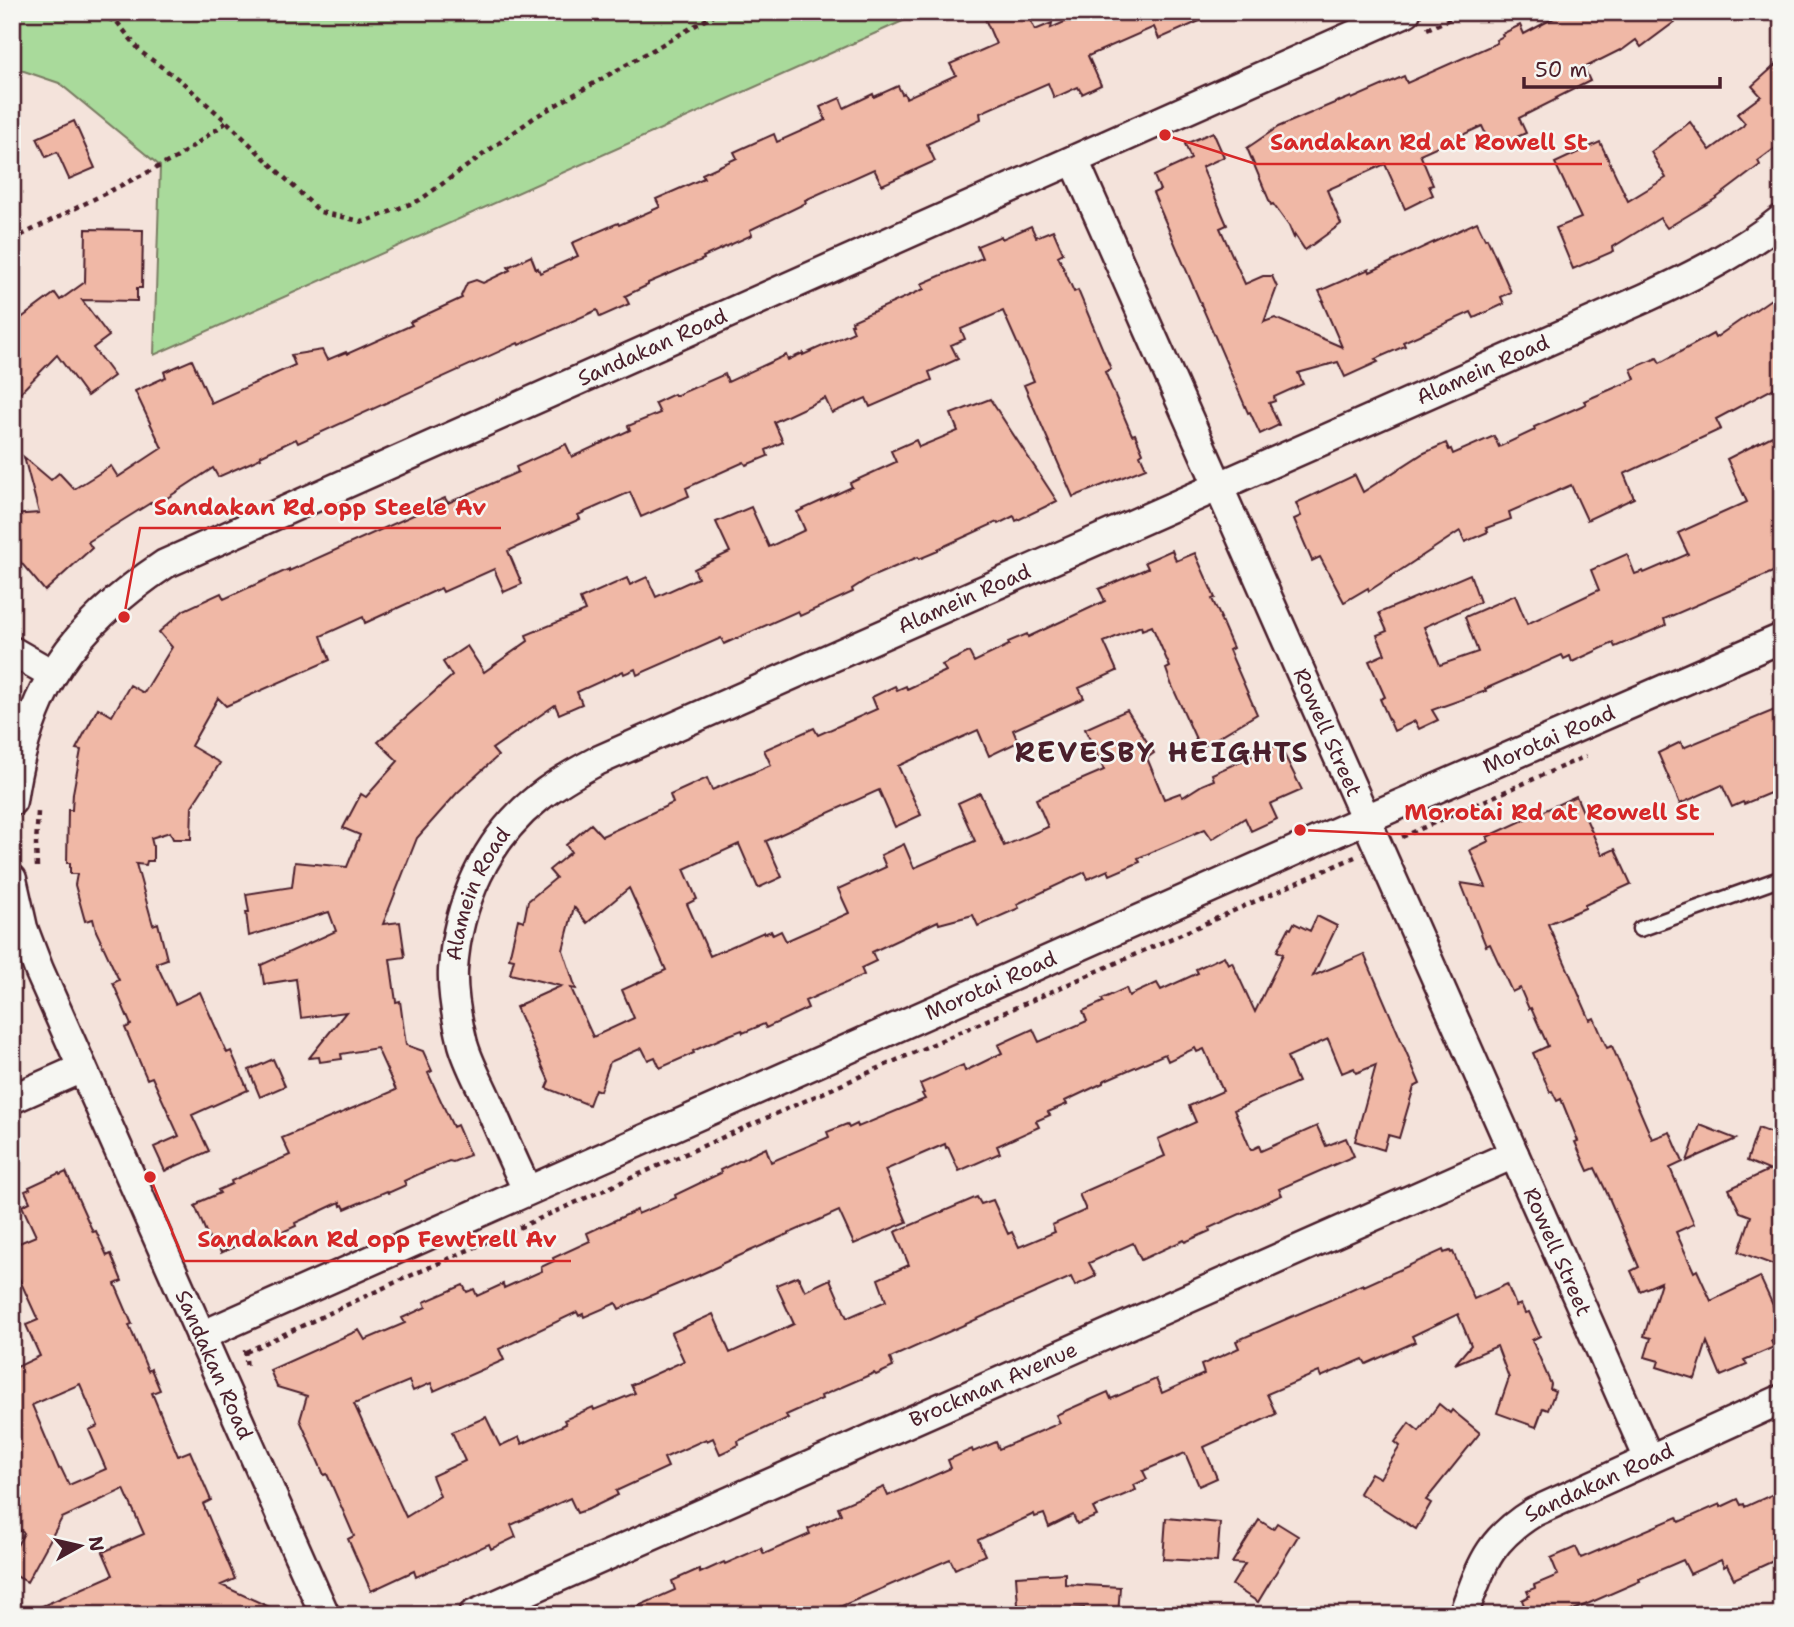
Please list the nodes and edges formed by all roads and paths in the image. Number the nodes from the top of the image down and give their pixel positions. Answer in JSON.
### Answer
{"nodes":[{"id":1,"x":19,"y":12,"type":"edge"},
{"id":2,"x":91,"y":12,"type":"edge"},
{"id":3,"x":719,"y":12,"type":"edge"},
{"id":4,"x":1406,"y":12,"type":"edge"},
{"id":5,"x":12,"y":16,"type":"edge"},
{"id":6,"x":227,"y":122,"type":"junction"},
{"id":7,"x":1074,"y":160,"type":"junction"},
{"id":8,"x":1782,"y":219,"type":"edge"},
{"id":9,"x":12,"y":240,"type":"edge"},
{"id":10,"x":1219,"y":486,"type":"junction"},
{"id":11,"x":1782,"y":638,"type":"edge"},
{"id":12,"x":12,"y":651,"type":"edge"},
{"id":13,"x":52,"y":674,"type":"junction"},
{"id":14,"x":1597,"y":751,"type":"dead end"},
{"id":15,"x":25,"y":804,"type":"edge"},
{"id":16,"x":1366,"y":819,"type":"junction"},
{"id":17,"x":1378,"y":847,"type":"junction"},
{"id":18,"x":25,"y":875,"type":"edge"},
{"id":19,"x":1782,"y":878,"type":"edge"},
{"id":20,"x":1640,"y":929,"type":"dead end"},
{"id":21,"x":82,"y":1068,"type":"junction"},
{"id":22,"x":12,"y":1099,"type":"edge"},
{"id":23,"x":1514,"y":1154,"type":"junction"},
{"id":24,"x":527,"y":1191,"type":"junction"},
{"id":25,"x":201,"y":1336,"type":"junction"},
{"id":26,"x":246,"y":1352,"type":"dead end"},
{"id":27,"x":1782,"y":1399,"type":"edge"},
{"id":28,"x":1649,"y":1458,"type":"junction"},
{"id":29,"x":325,"y":1615,"type":"edge"},
{"id":30,"x":473,"y":1615,"type":"edge"},
{"id":31,"x":1463,"y":1615,"type":"edge"}],
"edges":[{"from":1,"to":5,"type":"path"},
{"from":2,"to":6,"type":"path"},
{"from":3,"to":6,"type":"path"},
{"from":4,"to":7,"type":"street","name":"Sandakan Road"},
{"from":6,"to":9,"type":"path"},
{"from":7,"to":10,"type":"street","name":"Rowell Street"},
{"from":7,"to":13,"type":"street","name":"Sandakan Road"},
{"from":8,"to":10,"type":"street","name":"Alamein Road"},
{"from":10,"to":16,"type":"street","name":"Rowell Street"},
{"from":10,"to":24,"type":"street","name":"Alamein Road"},
{"from":11,"to":16,"type":"street","name":"Morotai Road"},
{"from":12,"to":13,"type":"street"},
{"from":13,"to":15,"type":"street","name":"Sandakan Road"},
{"from":14,"to":17,"type":"path"},
{"from":15,"to":18,"type":"path"},
{"from":16,"to":17,"type":"street","name":"Rowell Street"},
{"from":16,"to":24,"type":"street","name":"Morotai Road"},
{"from":17,"to":23,"type":"street","name":"Rowell Street"},
{"from":17,"to":26,"type":"path"},
{"from":18,"to":21,"type":"street","name":"Sandakan Road"},
{"from":19,"to":20,"type":"lane"},
{"from":21,"to":22,"type":"street"},
{"from":21,"to":25,"type":"street","name":"Sandakan Road"},
{"from":23,"to":28,"type":"street","name":"Rowell Street"},
{"from":23,"to":30,"type":"street","name":"Brockman Avenue"},
{"from":24,"to":25,"type":"street","name":"Morotai Road"},
{"from":25,"to":29,"type":"street","name":"Sandakan Road"},
{"from":27,"to":28,"type":"street","name":"Sandakan Road"},
{"from":28,"to":31,"type":"street","name":"Sandakan Road"}]}
